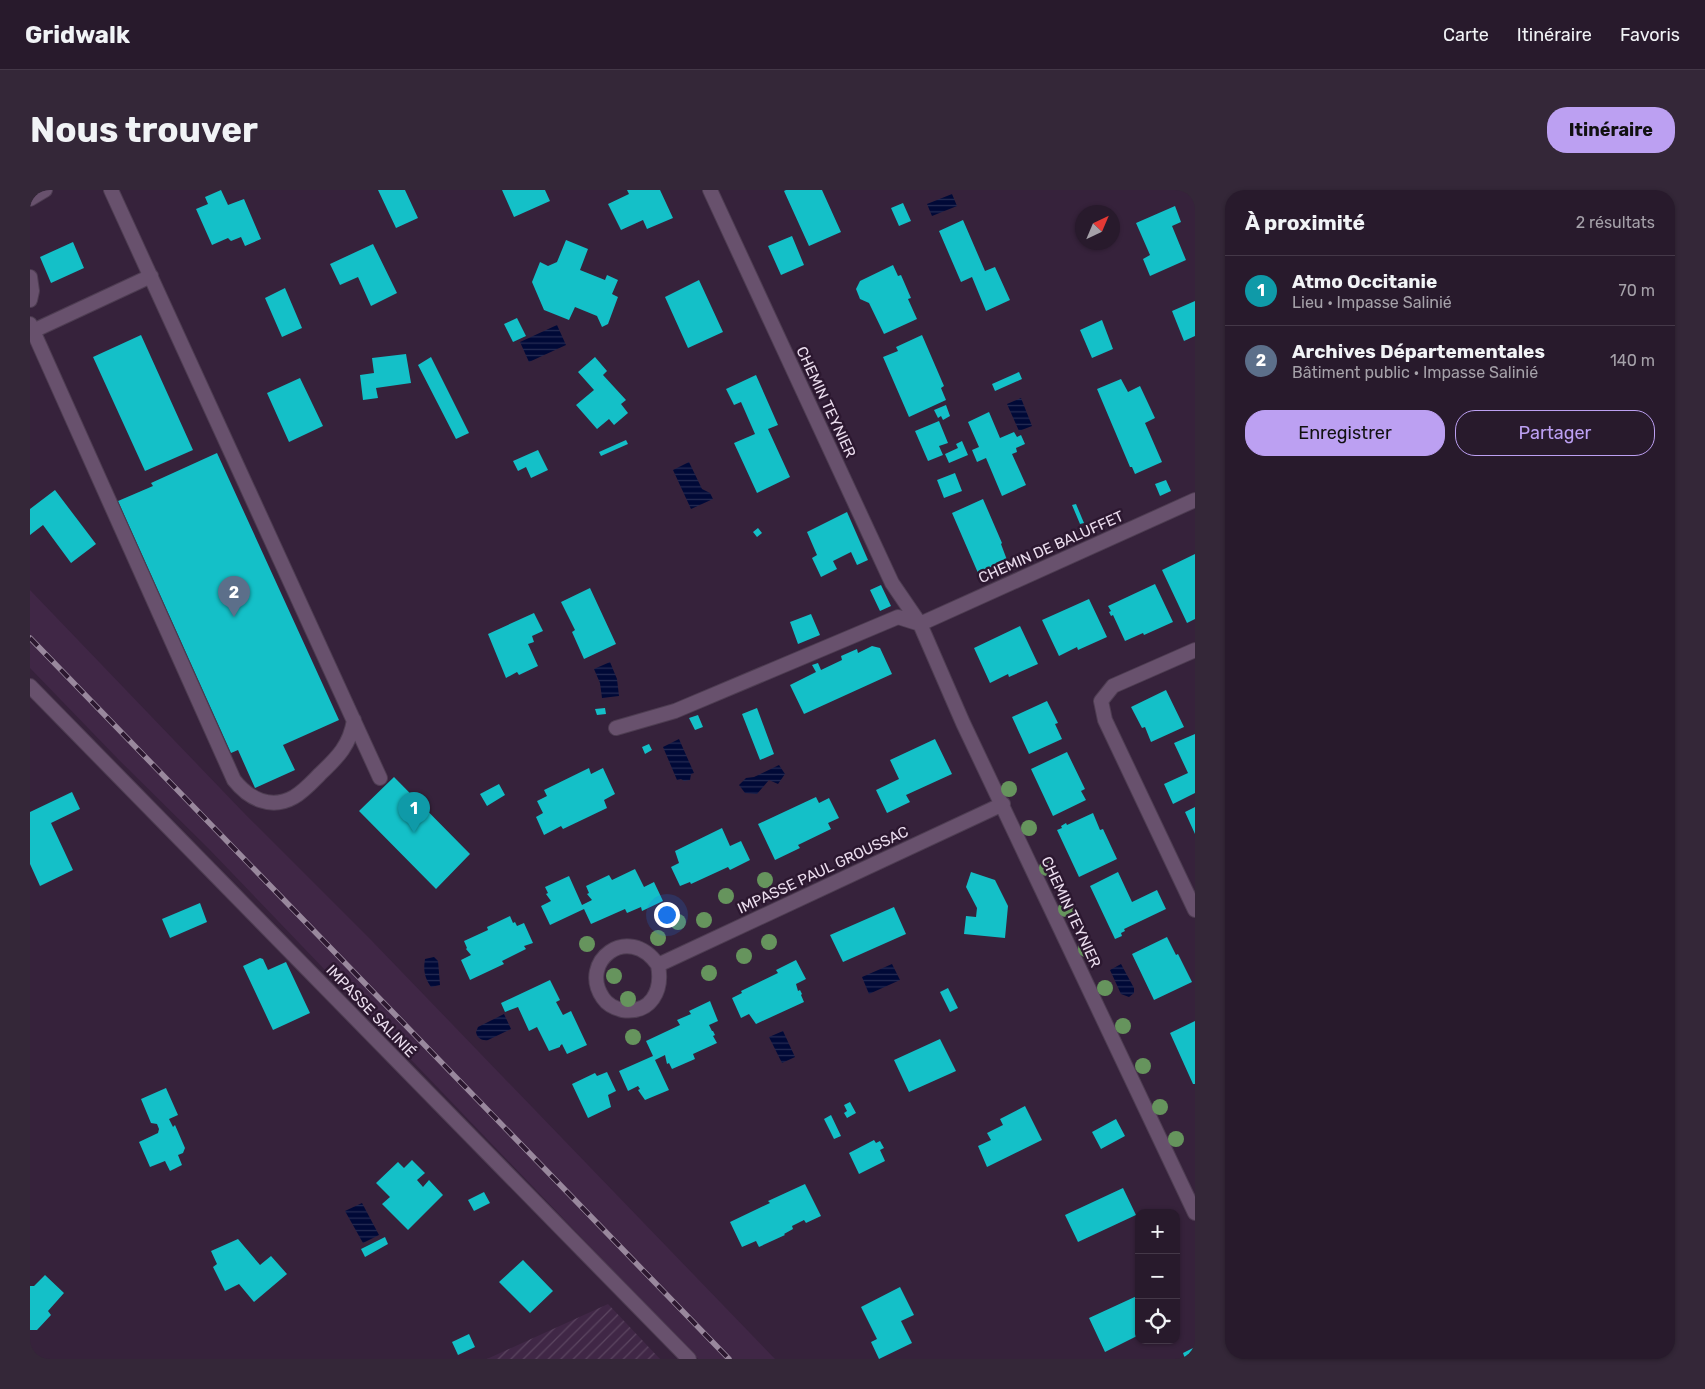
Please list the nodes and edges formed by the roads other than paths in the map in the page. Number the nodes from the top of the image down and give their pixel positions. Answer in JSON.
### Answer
{"nodes":[{"id":1,"x":45,"y":190,"type":"edge"},
{"id":2,"x":111,"y":190,"type":"edge"},
{"id":3,"x":710,"y":190,"type":"edge"},
{"id":4,"x":30,"y":199,"type":"edge"},
{"id":5,"x":30,"y":276,"type":"edge"},
{"id":6,"x":151,"y":276,"type":"junction"},
{"id":7,"x":30,"y":300,"type":"edge"},
{"id":8,"x":31,"y":327,"type":"edge"},
{"id":9,"x":1195,"y":500,"type":"edge"},
{"id":10,"x":920,"y":624,"type":"junction"},
{"id":11,"x":1195,"y":650,"type":"edge"},
{"id":12,"x":30,"y":686,"type":"edge"},
{"id":13,"x":354,"y":720,"type":"junction"},
{"id":14,"x":616,"y":728,"type":"dead end"},
{"id":15,"x":380,"y":778,"type":"dead end"},
{"id":16,"x":1003,"y":804,"type":"junction"},
{"id":17,"x":1195,"y":910,"type":"edge"},
{"id":18,"x":658,"y":965,"type":"junction"},
{"id":19,"x":1195,"y":1213,"type":"edge"},
{"id":20,"x":689,"y":1359,"type":"edge"}],
"edges":[{"from":1,"to":4,"type":"street"},
{"from":2,"to":6,"type":"street"},
{"from":3,"to":10,"type":"street","name":"CHEMIN TEYNIER"},
{"from":5,"to":7,"type":"street"},
{"from":6,"to":8,"type":"street"},
{"from":6,"to":13,"type":"street"},
{"from":8,"to":13,"type":"street"},
{"from":9,"to":10,"type":"street","name":"CHEMIN DE BALUFFET"},
{"from":10,"to":14,"type":"street"},
{"from":10,"to":16,"type":"street","name":"CHEMIN TEYNIER"},
{"from":11,"to":17,"type":"street"},
{"from":12,"to":20,"type":"street","name":"IMPASSE SALINIÉ"},
{"from":13,"to":15,"type":"street"},
{"from":16,"to":18,"type":"street","name":"IMPASSE PAUL GROUSSAC"},
{"from":16,"to":19,"type":"street","name":"CHEMIN TEYNIER"},
{"from":18,"to":18,"type":"street"}]}
